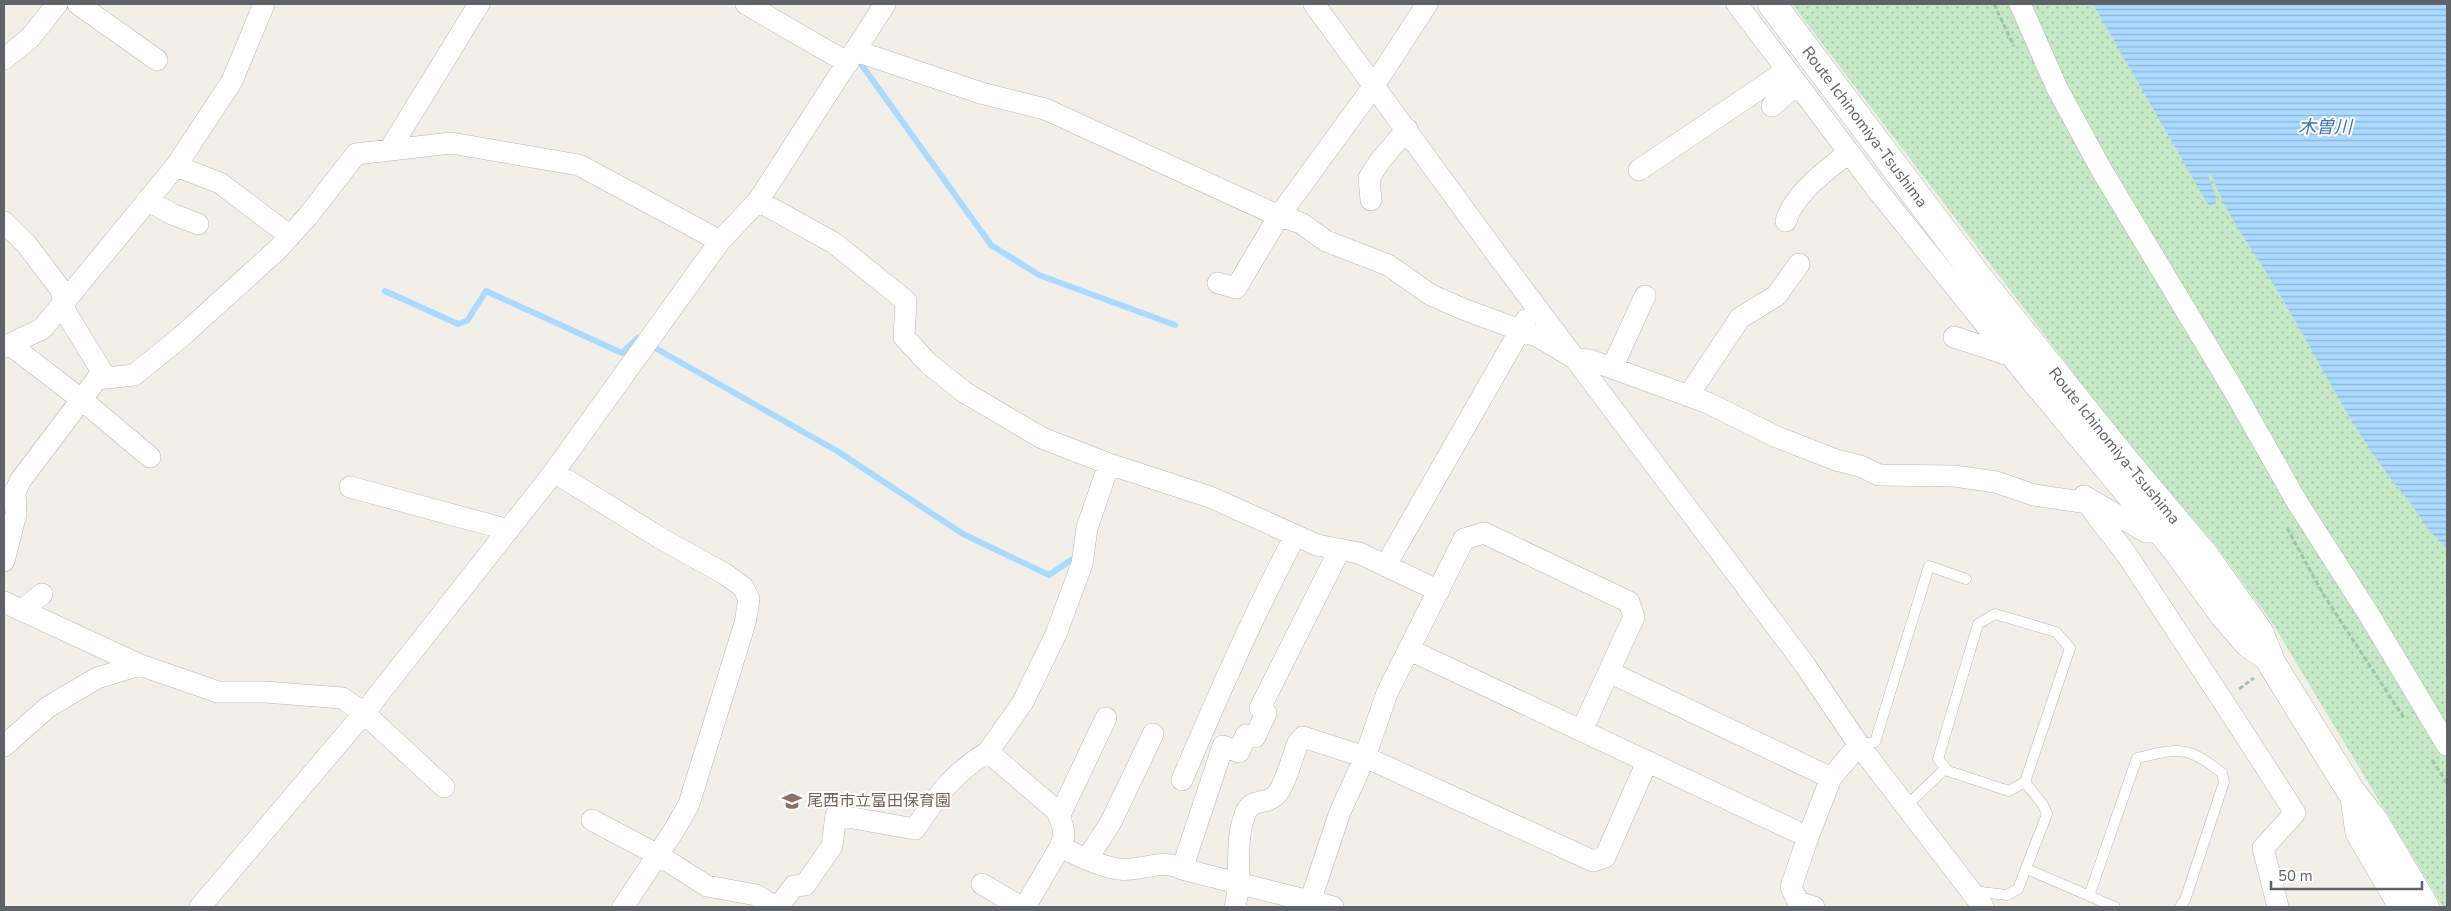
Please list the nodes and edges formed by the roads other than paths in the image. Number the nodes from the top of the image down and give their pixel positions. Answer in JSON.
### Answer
{"nodes":[{"id":1,"x":57,"y":4,"type":"edge"},
{"id":2,"x":78,"y":4,"type":"edge"},
{"id":3,"x":264,"y":4,"type":"edge"},
{"id":4,"x":479,"y":4,"type":"edge"},
{"id":5,"x":746,"y":4,"type":"edge"},
{"id":6,"x":885,"y":4,"type":"edge"},
{"id":7,"x":1314,"y":4,"type":"edge"},
{"id":8,"x":1427,"y":4,"type":"edge"},
{"id":9,"x":1737,"y":4,"type":"edge"},
{"id":10,"x":2020,"y":4,"type":"edge"},
{"id":11,"x":1776,"y":7,"type":"edge"},
{"id":12,"x":852,"y":57,"type":"junction"},
{"id":13,"x":4,"y":59,"type":"edge"},
{"id":14,"x":156,"y":60,"type":"dead end"},
{"id":15,"x":1792,"y":77,"type":"junction"},
{"id":16,"x":1372,"y":87,"type":"junction"},
{"id":17,"x":1772,"y":106,"type":"dead end"},
{"id":18,"x":1407,"y":129,"type":"junction"},
{"id":19,"x":390,"y":149,"type":"junction"},
{"id":20,"x":1849,"y":153,"type":"junction"},
{"id":21,"x":176,"y":166,"type":"junction"},
{"id":22,"x":1639,"y":170,"type":"dead end"},
{"id":23,"x":147,"y":200,"type":"junction"},
{"id":24,"x":1371,"y":200,"type":"dead end"},
{"id":25,"x":758,"y":201,"type":"junction"},
{"id":26,"x":1279,"y":216,"type":"junction"},
{"id":27,"x":1786,"y":221,"type":"dead end"},
{"id":28,"x":4,"y":222,"type":"edge"},
{"id":29,"x":198,"y":224,"type":"dead end"},
{"id":30,"x":290,"y":236,"type":"junction"},
{"id":31,"x":720,"y":241,"type":"junction"},
{"id":32,"x":1799,"y":264,"type":"dead end"},
{"id":33,"x":1218,"y":282,"type":"dead end"},
{"id":34,"x":1645,"y":296,"type":"dead end"},
{"id":35,"x":62,"y":303,"type":"junction"},
{"id":36,"x":1535,"y":304,"type":"junction"},
{"id":37,"x":1520,"y":331,"type":"junction"},
{"id":38,"x":1954,"y":337,"type":"dead end"},
{"id":39,"x":6,"y":346,"type":"edge"},
{"id":40,"x":2012,"y":356,"type":"junction"},
{"id":41,"x":1576,"y":359,"type":"junction"},
{"id":42,"x":1612,"y":368,"type":"junction"},
{"id":43,"x":106,"y":378,"type":"junction"},
{"id":44,"x":1688,"y":396,"type":"junction"},
{"id":45,"x":82,"y":400,"type":"junction"},
{"id":46,"x":150,"y":457,"type":"dead end"},
{"id":47,"x":1108,"y":464,"type":"junction"},
{"id":48,"x":554,"y":472,"type":"junction"},
{"id":49,"x":350,"y":487,"type":"dead end"},
{"id":50,"x":9,"y":490,"type":"edge"},
{"id":51,"x":2088,"y":503,"type":"junction"},
{"id":52,"x":509,"y":530,"type":"junction"},
{"id":53,"x":2157,"y":533,"type":"junction"},
{"id":54,"x":1295,"y":536,"type":"junction"},
{"id":55,"x":1340,"y":549,"type":"junction"},
{"id":56,"x":4,"y":560,"type":"edge"},
{"id":57,"x":1386,"y":565,"type":"junction"},
{"id":58,"x":1966,"y":579,"type":"dead end"},
{"id":59,"x":1439,"y":591,"type":"junction"},
{"id":60,"x":42,"y":594,"type":"dead end"},
{"id":61,"x":13,"y":606,"type":"edge"},
{"id":62,"x":1410,"y":650,"type":"junction"},
{"id":63,"x":2272,"y":664,"type":"junction"},
{"id":64,"x":140,"y":665,"type":"junction"},
{"id":65,"x":1608,"y":672,"type":"junction"},
{"id":66,"x":364,"y":713,"type":"junction"},
{"id":67,"x":1106,"y":718,"type":"dead end"},
{"id":68,"x":1582,"y":730,"type":"junction"},
{"id":69,"x":1153,"y":734,"type":"dead end"},
{"id":70,"x":1859,"y":745,"type":"junction"},
{"id":71,"x":4,"y":746,"type":"edge"},
{"id":72,"x":988,"y":752,"type":"junction"},
{"id":73,"x":2439,"y":752,"type":"edge"},
{"id":74,"x":1365,"y":757,"type":"junction"},
{"id":75,"x":1647,"y":762,"type":"junction"},
{"id":76,"x":1946,"y":768,"type":"junction"},
{"id":77,"x":1831,"y":778,"type":"junction"},
{"id":78,"x":1182,"y":780,"type":"dead end"},
{"id":79,"x":2025,"y":782,"type":"junction"},
{"id":80,"x":444,"y":787,"type":"dead end"},
{"id":81,"x":2350,"y":790,"type":"junction"},
{"id":82,"x":1906,"y":806,"type":"junction"},
{"id":83,"x":1059,"y":817,"type":"junction"},
{"id":84,"x":592,"y":820,"type":"dead end"},
{"id":85,"x":1808,"y":837,"type":"junction"},
{"id":86,"x":1060,"y":847,"type":"junction"},
{"id":87,"x":658,"y":855,"type":"junction"},
{"id":88,"x":1087,"y":859,"type":"junction"},
{"id":89,"x":2027,"y":869,"type":"junction"},
{"id":90,"x":1182,"y":870,"type":"junction"},
{"id":91,"x":1239,"y":882,"type":"junction"},
{"id":92,"x":982,"y":884,"type":"dead end"},
{"id":93,"x":2089,"y":896,"type":"junction"},
{"id":94,"x":1970,"y":899,"type":"edge"},
{"id":95,"x":1310,"y":902,"type":"junction"},
{"id":96,"x":200,"y":907,"type":"edge"},
{"id":97,"x":623,"y":907,"type":"edge"},
{"id":98,"x":776,"y":907,"type":"edge"},
{"id":99,"x":1021,"y":907,"type":"edge"},
{"id":100,"x":1025,"y":907,"type":"edge"},
{"id":101,"x":1235,"y":907,"type":"edge"},
{"id":102,"x":1333,"y":907,"type":"edge"},
{"id":103,"x":1814,"y":907,"type":"edge"},
{"id":104,"x":1983,"y":907,"type":"edge"},
{"id":105,"x":2115,"y":907,"type":"edge"},
{"id":106,"x":2180,"y":907,"type":"edge"},
{"id":107,"x":2278,"y":907,"type":"edge"},
{"id":108,"x":2399,"y":907,"type":"edge"},
{"id":109,"x":2425,"y":907,"type":"edge"}],
"edges":[{"from":1,"to":13,"type":"street"},
{"from":2,"to":14,"type":"street"},
{"from":3,"to":21,"type":"street"},
{"from":4,"to":19,"type":"street"},
{"from":5,"to":12,"type":"street"},
{"from":6,"to":12,"type":"street"},
{"from":7,"to":16,"type":"street"},
{"from":8,"to":16,"type":"street"},
{"from":9,"to":15,"type":"street"},
{"from":10,"to":73,"type":"street"},
{"from":11,"to":63,"type":"main road","name":"Route Ichinomiya-Tsushima"},
{"from":12,"to":25,"type":"street"},
{"from":12,"to":26,"type":"street"},
{"from":15,"to":17,"type":"street"},
{"from":15,"to":20,"type":"street"},
{"from":15,"to":22,"type":"street"},
{"from":16,"to":18,"type":"street"},
{"from":16,"to":26,"type":"street"},
{"from":18,"to":24,"type":"street"},
{"from":18,"to":36,"type":"street"},
{"from":19,"to":30,"type":"street"},
{"from":19,"to":31,"type":"street"},
{"from":20,"to":27,"type":"street"},
{"from":20,"to":40,"type":"street"},
{"from":21,"to":23,"type":"street"},
{"from":21,"to":30,"type":"street"},
{"from":23,"to":29,"type":"street"},
{"from":23,"to":35,"type":"street"},
{"from":25,"to":31,"type":"street"},
{"from":25,"to":47,"type":"street"},
{"from":26,"to":33,"type":"street"},
{"from":26,"to":37,"type":"street"},
{"from":28,"to":35,"type":"street"},
{"from":30,"to":43,"type":"street"},
{"from":31,"to":48,"type":"street"},
{"from":32,"to":44,"type":"street"},
{"from":34,"to":42,"type":"street"},
{"from":35,"to":39,"type":"street"},
{"from":35,"to":43,"type":"street"},
{"from":36,"to":37,"type":"street"},
{"from":36,"to":41,"type":"street"},
{"from":37,"to":41,"type":"street"},
{"from":37,"to":57,"type":"street"},
{"from":38,"to":40,"type":"street"},
{"from":39,"to":45,"type":"street"},
{"from":40,"to":53,"type":"street"},
{"from":41,"to":42,"type":"street"},
{"from":41,"to":70,"type":"street"},
{"from":42,"to":44,"type":"street"},
{"from":43,"to":45,"type":"street"},
{"from":44,"to":51,"type":"street"},
{"from":45,"to":46,"type":"street"},
{"from":45,"to":50,"type":"street"},
{"from":47,"to":54,"type":"street"},
{"from":47,"to":72,"type":"street"},
{"from":48,"to":52,"type":"street"},
{"from":48,"to":87,"type":"street"},
{"from":49,"to":52,"type":"street"},
{"from":50,"to":56,"type":"street"},
{"from":51,"to":53,"type":"street"},
{"from":51,"to":107,"type":"street"},
{"from":52,"to":66,"type":"street"},
{"from":53,"to":63,"type":"street"},
{"from":54,"to":55,"type":"street"},
{"from":54,"to":78,"type":"street"},
{"from":55,"to":57,"type":"street"},
{"from":55,"to":90,"type":"street"},
{"from":57,"to":59,"type":"street"},
{"from":58,"to":70,"type":"lane"},
{"from":59,"to":62,"type":"street"},
{"from":59,"to":65,"type":"street"},
{"from":60,"to":61,"type":"street"},
{"from":61,"to":64,"type":"street"},
{"from":62,"to":68,"type":"street"},
{"from":62,"to":74,"type":"street"},
{"from":63,"to":81,"type":"main road","name":"Route Ichinomiya-Tsushima"},
{"from":64,"to":66,"type":"street"},
{"from":64,"to":71,"type":"street"},
{"from":65,"to":68,"type":"street"},
{"from":65,"to":77,"type":"street"},
{"from":66,"to":80,"type":"street"},
{"from":66,"to":96,"type":"street"},
{"from":67,"to":83,"type":"street"},
{"from":68,"to":75,"type":"street"},
{"from":69,"to":88,"type":"street"},
{"from":70,"to":77,"type":"street"},
{"from":70,"to":82,"type":"street"},
{"from":72,"to":83,"type":"street"},
{"from":72,"to":98,"type":"street"},
{"from":74,"to":75,"type":"street"},
{"from":74,"to":91,"type":"street"},
{"from":74,"to":95,"type":"street"},
{"from":75,"to":85,"type":"street"},
{"from":76,"to":79,"type":"lane"},
{"from":76,"to":79,"type":"lane"},
{"from":76,"to":82,"type":"lane"},
{"from":77,"to":85,"type":"street"},
{"from":79,"to":89,"type":"lane"},
{"from":81,"to":108,"type":"street"},
{"from":81,"to":109,"type":"main road","name":"Route Ichinomiya-Tsushima"},
{"from":82,"to":94,"type":"street"},
{"from":83,"to":86,"type":"street"},
{"from":84,"to":87,"type":"street"},
{"from":85,"to":103,"type":"street"},
{"from":86,"to":88,"type":"street"},
{"from":86,"to":100,"type":"street"},
{"from":87,"to":97,"type":"street"},
{"from":87,"to":98,"type":"street"},
{"from":88,"to":90,"type":"street"},
{"from":89,"to":93,"type":"lane"},
{"from":89,"to":94,"type":"lane"},
{"from":90,"to":91,"type":"street"},
{"from":91,"to":95,"type":"street"},
{"from":91,"to":101,"type":"street"},
{"from":92,"to":99,"type":"street"},
{"from":93,"to":105,"type":"lane"},
{"from":93,"to":106,"type":"lane"},
{"from":94,"to":104,"type":"street"},
{"from":95,"to":102,"type":"street"}]}
